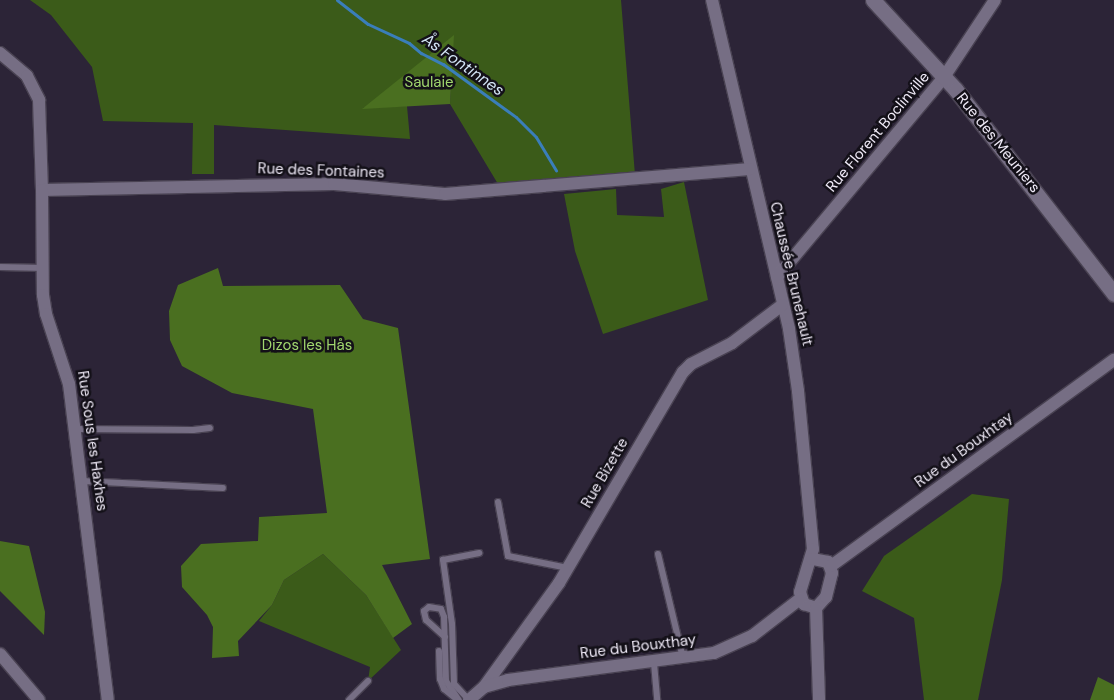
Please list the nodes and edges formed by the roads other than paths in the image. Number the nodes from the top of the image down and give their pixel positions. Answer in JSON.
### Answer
{"nodes":[{"id":1,"x":712,"y":0,"type":"edge"},
{"id":2,"x":874,"y":0,"type":"edge"},
{"id":3,"x":995,"y":0,"type":"edge"},
{"id":4,"x":0,"y":53,"type":"edge"},
{"id":5,"x":944,"y":78,"type":"junction"},
{"id":6,"x":750,"y":169,"type":"junction"},
{"id":7,"x":42,"y":190,"type":"junction"},
{"id":8,"x":0,"y":267,"type":"edge"},
{"id":9,"x":42,"y":268,"type":"junction"},
{"id":10,"x":777,"y":277,"type":"junction"},
{"id":11,"x":1114,"y":294,"type":"edge"},
{"id":12,"x":782,"y":305,"type":"junction"},
{"id":13,"x":1114,"y":360,"type":"edge"},
{"id":14,"x":210,"y":428,"type":"dead end"},
{"id":15,"x":76,"y":429,"type":"junction"},
{"id":16,"x":82,"y":481,"type":"junction"},
{"id":17,"x":223,"y":488,"type":"dead end"},
{"id":18,"x":498,"y":502,"type":"dead end"},
{"id":19,"x":479,"y":553,"type":"dead end"},
{"id":20,"x":658,"y":554,"type":"dead end"},
{"id":21,"x":812,"y":559,"type":"junction"},
{"id":22,"x":831,"y":566,"type":"junction"},
{"id":23,"x":568,"y":568,"type":"junction"},
{"id":24,"x":800,"y":599,"type":"junction"},
{"id":25,"x":816,"y":608,"type":"junction"},
{"id":26,"x":445,"y":637,"type":"junction"},
{"id":27,"x":439,"y":651,"type":"dead end"},
{"id":28,"x":0,"y":654,"type":"edge"},
{"id":29,"x":684,"y":659,"type":"junction"},
{"id":30,"x":654,"y":663,"type":"junction"},
{"id":31,"x":368,"y":681,"type":"dead end"},
{"id":32,"x":484,"y":687,"type":"junction"},
{"id":33,"x":39,"y":700,"type":"edge"},
{"id":34,"x":108,"y":700,"type":"edge"},
{"id":35,"x":349,"y":700,"type":"edge"},
{"id":36,"x":459,"y":700,"type":"edge"},
{"id":37,"x":469,"y":700,"type":"edge"},
{"id":38,"x":657,"y":700,"type":"edge"},
{"id":39,"x":819,"y":700,"type":"edge"}],
"edges":[{"from":1,"to":6,"type":"street","name":"Chaussée Brunehault"},
{"from":2,"to":5,"type":"street","name":"Rue des Meuniers"},
{"from":3,"to":5,"type":"street","name":"Rue Florent Boclinville"},
{"from":4,"to":7,"type":"street"},
{"from":5,"to":10,"type":"street","name":"Rue Florent Boclinville"},
{"from":5,"to":11,"type":"street","name":"Rue des Meuniers"},
{"from":6,"to":7,"type":"street","name":"Rue des Fontaines"},
{"from":6,"to":10,"type":"street","name":"Chaussée Brunehault"},
{"from":7,"to":9,"type":"street","name":"Rue Sous les Haxhes"},
{"from":8,"to":9,"type":"lane"},
{"from":9,"to":15,"type":"street","name":"Rue Sous les Haxhes"},
{"from":10,"to":12,"type":"street","name":"Chaussée Brunehault"},
{"from":12,"to":21,"type":"street","name":"Chaussée Brunehault"},
{"from":12,"to":23,"type":"street","name":"Rue Bizette"},
{"from":13,"to":22,"type":"street","name":"Rue du Bouxhtay"},
{"from":14,"to":15,"type":"lane"},
{"from":15,"to":16,"type":"street","name":"Rue Sous les Haxhes"},
{"from":16,"to":17,"type":"lane"},
{"from":16,"to":34,"type":"street","name":"Rue Sous les Haxhes"},
{"from":18,"to":23,"type":"lane"},
{"from":19,"to":37,"type":"lane"},
{"from":20,"to":29,"type":"lane"},
{"from":21,"to":22,"type":"street"},
{"from":21,"to":24,"type":"street","name":"Chaussée Brunehault"},
{"from":22,"to":25,"type":"street"},
{"from":23,"to":32,"type":"street","name":"Rue Bizette"},
{"from":24,"to":25,"type":"street"},
{"from":24,"to":29,"type":"street","name":"Rue du Bouxthay"},
{"from":25,"to":39,"type":"street"},
{"from":26,"to":26,"type":"lane"},
{"from":26,"to":36,"type":"lane"},
{"from":27,"to":36,"type":"lane"},
{"from":28,"to":33,"type":"street"},
{"from":29,"to":30,"type":"street","name":"Rue du Bouxthay"},
{"from":30,"to":32,"type":"street","name":"Rue du Bouxthay"},
{"from":30,"to":38,"type":"lane"},
{"from":31,"to":35,"type":"lane"},
{"from":32,"to":37,"type":"street","name":"Rue du Bouxthay"}]}
